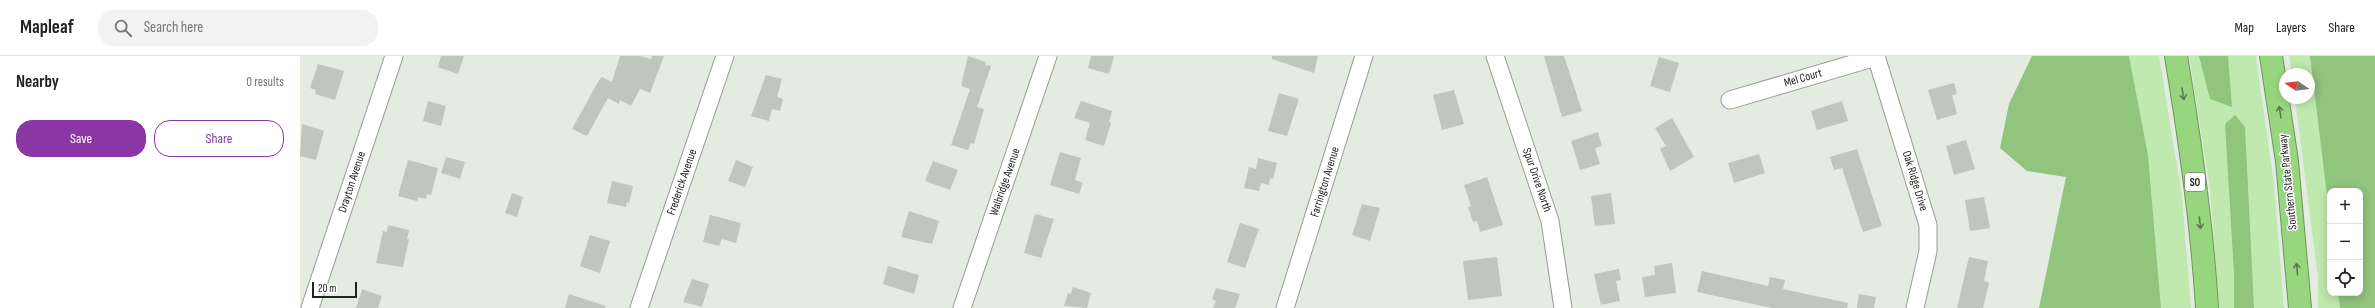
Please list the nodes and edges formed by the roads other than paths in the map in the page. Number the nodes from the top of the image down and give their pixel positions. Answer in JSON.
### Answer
{"nodes":[{"id":1,"x":394,"y":56,"type":"edge"},
{"id":2,"x":725,"y":56,"type":"edge"},
{"id":3,"x":1048,"y":56,"type":"edge"},
{"id":4,"x":1364,"y":56,"type":"edge"},
{"id":5,"x":1495,"y":56,"type":"edge"},
{"id":6,"x":1876,"y":56,"type":"edge"},
{"id":7,"x":2176,"y":56,"type":"edge"},
{"id":8,"x":2271,"y":56,"type":"edge"},
{"id":9,"x":1730,"y":100,"type":"dead end"},
{"id":10,"x":310,"y":308,"type":"edge"},
{"id":11,"x":639,"y":308,"type":"edge"},
{"id":12,"x":962,"y":308,"type":"edge"},
{"id":13,"x":1285,"y":308,"type":"edge"},
{"id":14,"x":1563,"y":308,"type":"edge"},
{"id":15,"x":1915,"y":308,"type":"edge"},
{"id":16,"x":2207,"y":308,"type":"edge"},
{"id":17,"x":2300,"y":308,"type":"edge"}],
"edges":[{"from":1,"to":10,"type":"street","name":"Drayton Avenue"},
{"from":2,"to":11,"type":"street","name":"Frederick Avenue"},
{"from":3,"to":12,"type":"street","name":"Walbridge Avenue"},
{"from":4,"to":13,"type":"street","name":"Farrington Avenue"},
{"from":5,"to":14,"type":"street","name":"Spur Drive North"},
{"from":6,"to":9,"type":"street","name":"Mel Court"},
{"from":6,"to":15,"type":"street","name":"Oak Ridge Drive"},
{"from":7,"to":16,"type":"highway","number":"SO","one_way":true},
{"from":17,"to":8,"type":"highway","name":"Southern State Parkway","one_way":true}]}
